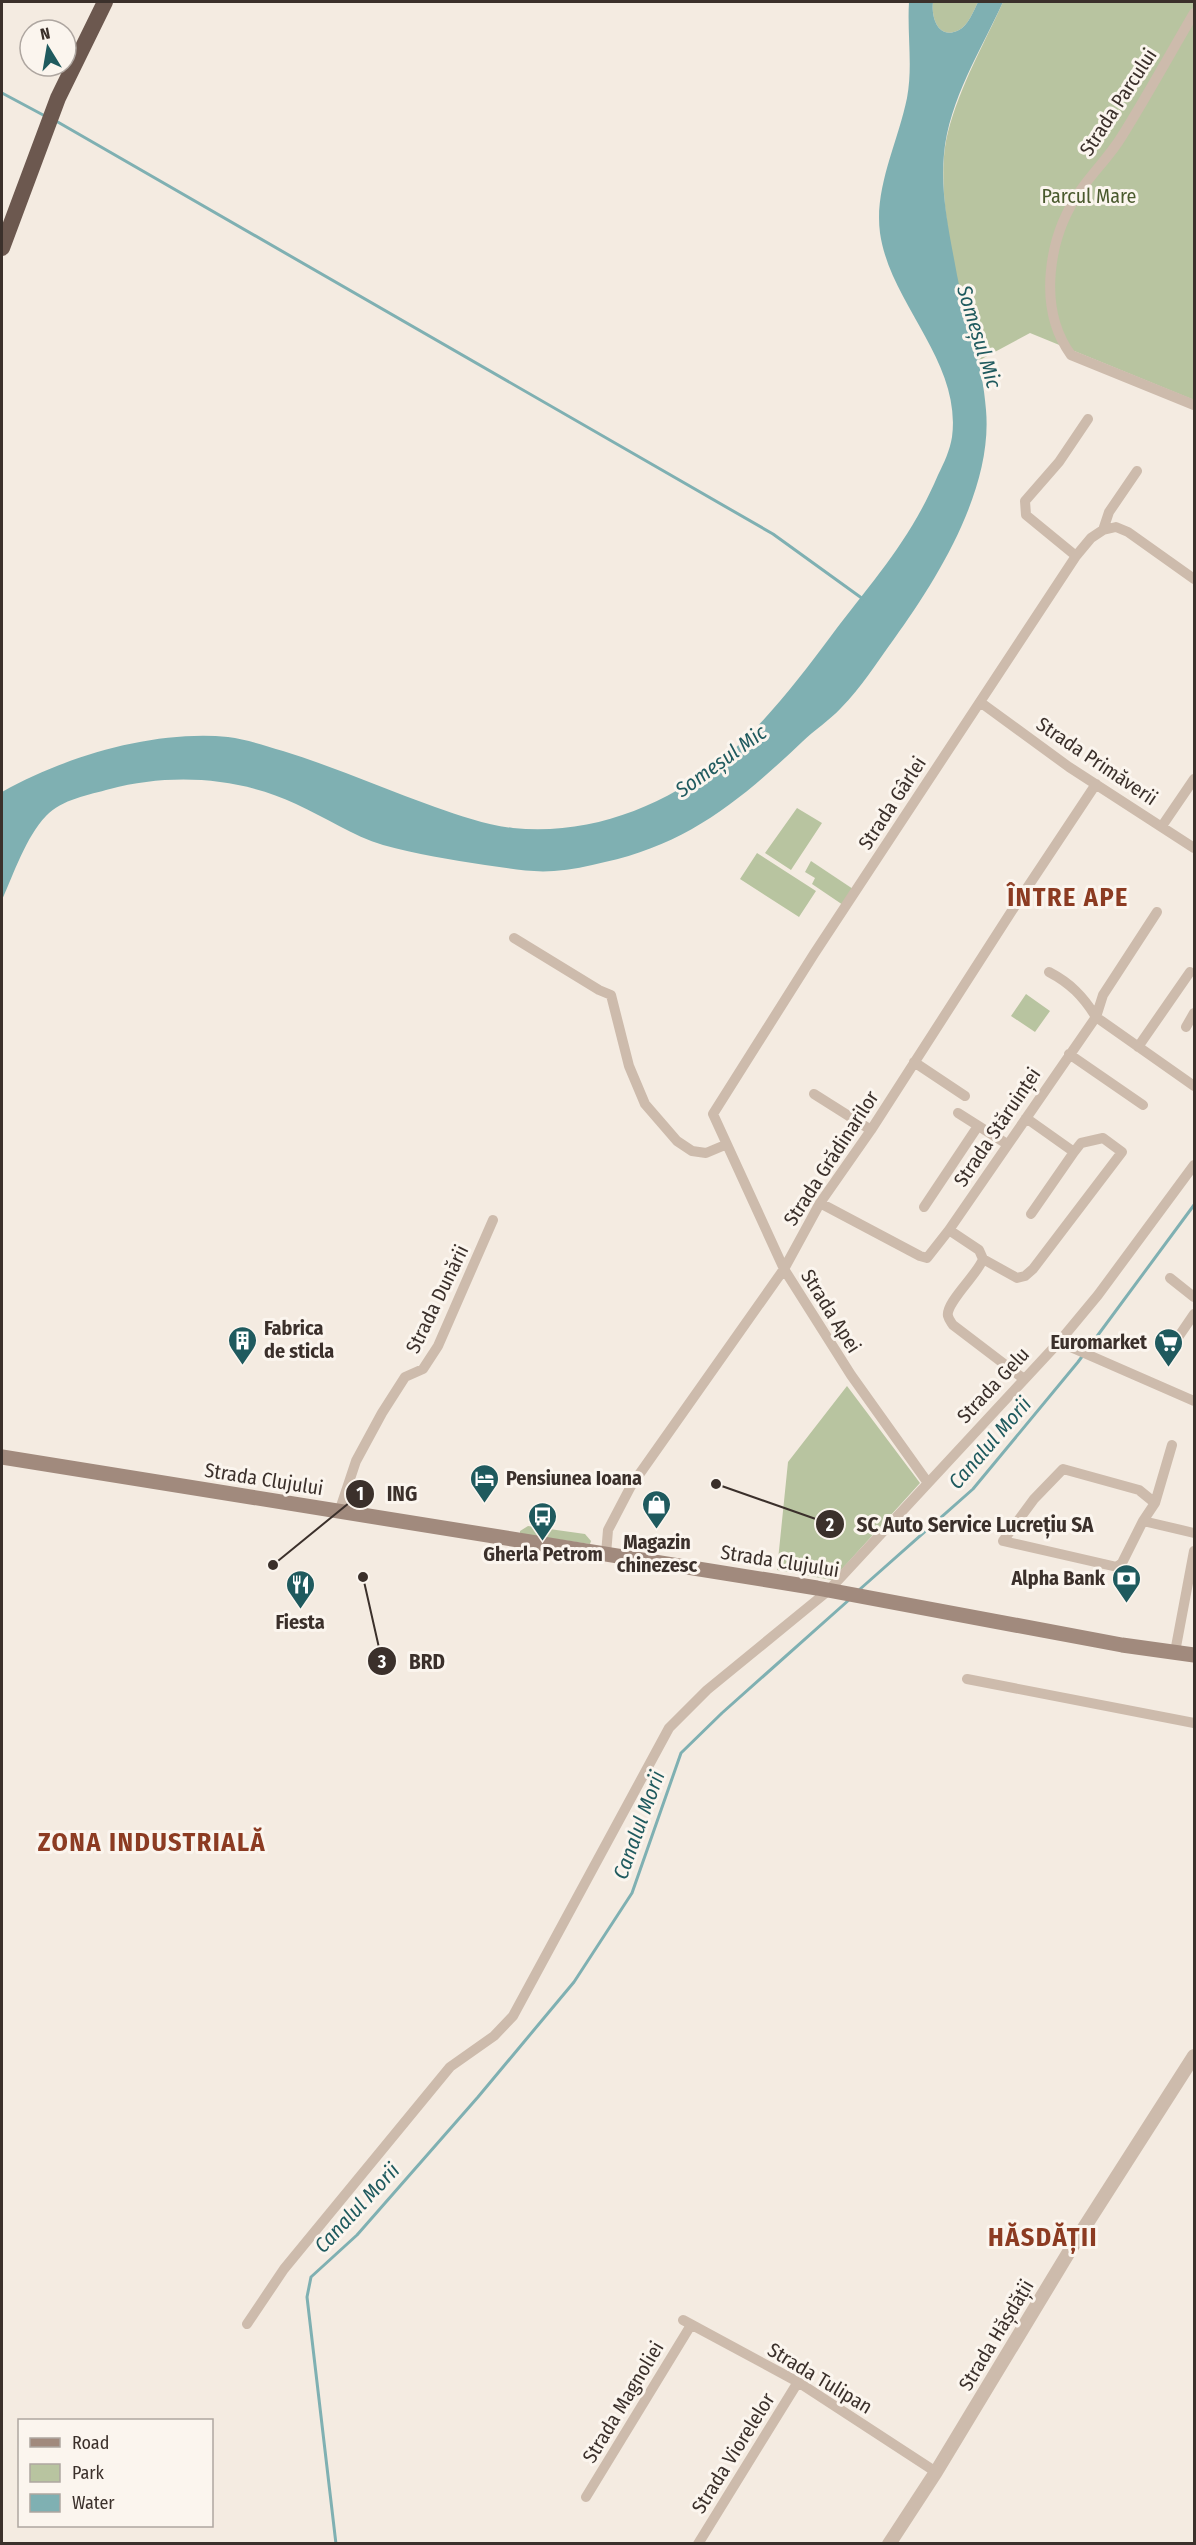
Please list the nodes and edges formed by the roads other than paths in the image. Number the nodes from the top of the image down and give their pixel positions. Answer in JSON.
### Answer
{"nodes":[{"id":1,"x":105,"y":2,"type":"edge"},
{"id":2,"x":1194,"y":14,"type":"edge"},
{"id":3,"x":2,"y":248,"type":"edge"},
{"id":4,"x":1194,"y":405,"type":"edge"},
{"id":5,"x":1088,"y":419,"type":"dead end"},
{"id":6,"x":1137,"y":471,"type":"dead end"},
{"id":7,"x":1102,"y":530,"type":"junction"},
{"id":8,"x":1076,"y":555,"type":"junction"},
{"id":9,"x":1194,"y":564,"type":"edge"},
{"id":10,"x":1191,"y":577,"type":"edge"},
{"id":11,"x":980,"y":702,"type":"junction"},
{"id":12,"x":1194,"y":779,"type":"edge"},
{"id":13,"x":1096,"y":784,"type":"junction"},
{"id":14,"x":1162,"y":825,"type":"junction"},
{"id":15,"x":1194,"y":848,"type":"edge"},
{"id":16,"x":1157,"y":912,"type":"dead end"},
{"id":17,"x":514,"y":938,"type":"dead end"},
{"id":18,"x":1049,"y":972,"type":"dead end"},
{"id":19,"x":1190,"y":972,"type":"dead end"},
{"id":20,"x":1194,"y":1013,"type":"edge"},
{"id":21,"x":1096,"y":1017,"type":"junction"},
{"id":22,"x":1186,"y":1027,"type":"dead end"},
{"id":23,"x":1138,"y":1047,"type":"junction"},
{"id":24,"x":1070,"y":1054,"type":"junction"},
{"id":25,"x":914,"y":1062,"type":"junction"},
{"id":26,"x":1194,"y":1086,"type":"edge"},
{"id":27,"x":814,"y":1094,"type":"dead end"},
{"id":28,"x":965,"y":1096,"type":"dead end"},
{"id":29,"x":1143,"y":1105,"type":"dead end"},
{"id":30,"x":958,"y":1113,"type":"dead end"},
{"id":31,"x":712,"y":1114,"type":"joint"},
{"id":32,"x":1026,"y":1118,"type":"junction"},
{"id":33,"x":978,"y":1125,"type":"junction"},
{"id":34,"x":870,"y":1130,"type":"junction"},
{"id":35,"x":1007,"y":1144,"type":"junction"},
{"id":36,"x":725,"y":1145,"type":"junction"},
{"id":37,"x":1074,"y":1152,"type":"junction"},
{"id":38,"x":1194,"y":1166,"type":"edge"},
{"id":39,"x":820,"y":1203,"type":"junction"},
{"id":40,"x":924,"y":1208,"type":"dead end"},
{"id":41,"x":1031,"y":1214,"type":"dead end"},
{"id":42,"x":493,"y":1220,"type":"dead end"},
{"id":43,"x":949,"y":1230,"type":"junction"},
{"id":44,"x":983,"y":1259,"type":"junction"},
{"id":45,"x":783,"y":1269,"type":"junction"},
{"id":46,"x":1170,"y":1278,"type":"dead end"},
{"id":47,"x":1194,"y":1297,"type":"edge"},
{"id":48,"x":1194,"y":1314,"type":"edge"},
{"id":49,"x":1179,"y":1336,"type":"dead end"},
{"id":50,"x":1059,"y":1342,"type":"junction"},
{"id":51,"x":1024,"y":1379,"type":"junction"},
{"id":52,"x":1194,"y":1401,"type":"edge"},
{"id":53,"x":1172,"y":1445,"type":"dead end"},
{"id":54,"x":2,"y":1457,"type":"edge"},
{"id":55,"x":928,"y":1483,"type":"junction"},
{"id":56,"x":1155,"y":1503,"type":"junction"},
{"id":57,"x":339,"y":1512,"type":"junction"},
{"id":58,"x":1143,"y":1521,"type":"junction"},
{"id":59,"x":1194,"y":1533,"type":"edge"},
{"id":60,"x":1194,"y":1551,"type":"edge"},
{"id":61,"x":606,"y":1554,"type":"junction"},
{"id":62,"x":835,"y":1592,"type":"junction"},
{"id":63,"x":1175,"y":1652,"type":"junction"},
{"id":64,"x":1194,"y":1655,"type":"edge"},
{"id":65,"x":967,"y":1679,"type":"dead end"},
{"id":66,"x":1194,"y":1723,"type":"edge"},
{"id":67,"x":1194,"y":2056,"type":"edge"},
{"id":68,"x":687,"y":2322,"type":"joint"},
{"id":69,"x":247,"y":2324,"type":"dead end"},
{"id":70,"x":798,"y":2382,"type":"junction"},
{"id":71,"x":936,"y":2472,"type":"junction"},
{"id":72,"x":586,"y":2497,"type":"dead end"},
{"id":73,"x":698,"y":2544,"type":"edge"},
{"id":74,"x":889,"y":2544,"type":"edge"}],
"edges":[{"from":1,"to":3,"type":"highway"},
{"from":2,"to":4,"type":"street","name":"Strada Parcului"},
{"from":5,"to":8,"type":"street"},
{"from":6,"to":7,"type":"street"},
{"from":7,"to":8,"type":"street","name":"Strada Gârlei"},
{"from":7,"to":10,"type":"street"},
{"from":8,"to":11,"type":"street","name":"Strada Gârlei"},
{"from":9,"to":10,"type":"street"},
{"from":11,"to":13,"type":"street","name":"Strada Primăverii"},
{"from":11,"to":31,"type":"street","name":"Strada Gârlei"},
{"from":12,"to":14,"type":"street"},
{"from":13,"to":14,"type":"street","name":"Strada Primăverii"},
{"from":13,"to":25,"type":"street","name":"Strada Grădinarilor"},
{"from":14,"to":15,"type":"street","name":"Strada Primăverii"},
{"from":16,"to":21,"type":"street","name":"Strada Stăruinței"},
{"from":17,"to":36,"type":"street"},
{"from":18,"to":21,"type":"street"},
{"from":19,"to":23,"type":"street"},
{"from":20,"to":22,"type":"street"},
{"from":21,"to":23,"type":"street"},
{"from":21,"to":24,"type":"street","name":"Strada Stăruinței"},
{"from":23,"to":26,"type":"street"},
{"from":24,"to":29,"type":"street"},
{"from":24,"to":32,"type":"street","name":"Strada Stăruinței"},
{"from":25,"to":28,"type":"street"},
{"from":25,"to":34,"type":"street","name":"Strada Grădinarilor"},
{"from":27,"to":34,"type":"street"},
{"from":30,"to":33,"type":"street"},
{"from":31,"to":36,"type":"street","name":"Strada Apei"},
{"from":32,"to":35,"type":"street","name":"Strada Stăruinței"},
{"from":32,"to":37,"type":"street"},
{"from":33,"to":35,"type":"street"},
{"from":33,"to":40,"type":"street"},
{"from":34,"to":39,"type":"street","name":"Strada Grădinarilor"},
{"from":35,"to":43,"type":"street","name":"Strada Stăruinței"},
{"from":36,"to":45,"type":"street","name":"Strada Apei"},
{"from":37,"to":41,"type":"street"},
{"from":37,"to":44,"type":"street"},
{"from":38,"to":50,"type":"street","name":"Strada Gelu"},
{"from":39,"to":43,"type":"street","name":"Strada Stăruinței"},
{"from":39,"to":45,"type":"street","name":"Strada Grădinarilor"},
{"from":42,"to":57,"type":"street","name":"Strada Dunării"},
{"from":43,"to":44,"type":"street"},
{"from":44,"to":51,"type":"street"},
{"from":45,"to":55,"type":"street","name":"Strada Apei"},
{"from":45,"to":61,"type":"street","name":"Strada Grădinarilor"},
{"from":46,"to":47,"type":"street"},
{"from":48,"to":49,"type":"street"},
{"from":50,"to":51,"type":"street","name":"Strada Gelu"},
{"from":50,"to":52,"type":"street"},
{"from":51,"to":55,"type":"street","name":"Strada Gelu"},
{"from":53,"to":56,"type":"street"},
{"from":54,"to":57,"type":"main road","name":"Strada Clujului"},
{"from":55,"to":62,"type":"street","name":"Strada Gelu"},
{"from":56,"to":58,"type":"street"},
{"from":56,"to":58,"type":"street"},
{"from":57,"to":61,"type":"main road","name":"Strada Clujului"},
{"from":58,"to":59,"type":"street"},
{"from":60,"to":63,"type":"street"},
{"from":61,"to":62,"type":"main road","name":"Strada Clujului"},
{"from":62,"to":63,"type":"main road","name":"Strada Clujului"},
{"from":62,"to":69,"type":"street","name":"Strada Gelu"},
{"from":63,"to":64,"type":"main road","name":"Strada Clujului"},
{"from":65,"to":66,"type":"street"},
{"from":67,"to":71,"type":"street","name":"Strada Hășdății"},
{"from":68,"to":70,"type":"street","name":"Strada Tulipan"},
{"from":68,"to":72,"type":"street","name":"Strada Magnoliei"},
{"from":70,"to":71,"type":"street","name":"Strada Tulipan"},
{"from":70,"to":73,"type":"street","name":"Strada Viorelelor"},
{"from":71,"to":74,"type":"street","name":"Strada Hășdății"}]}
